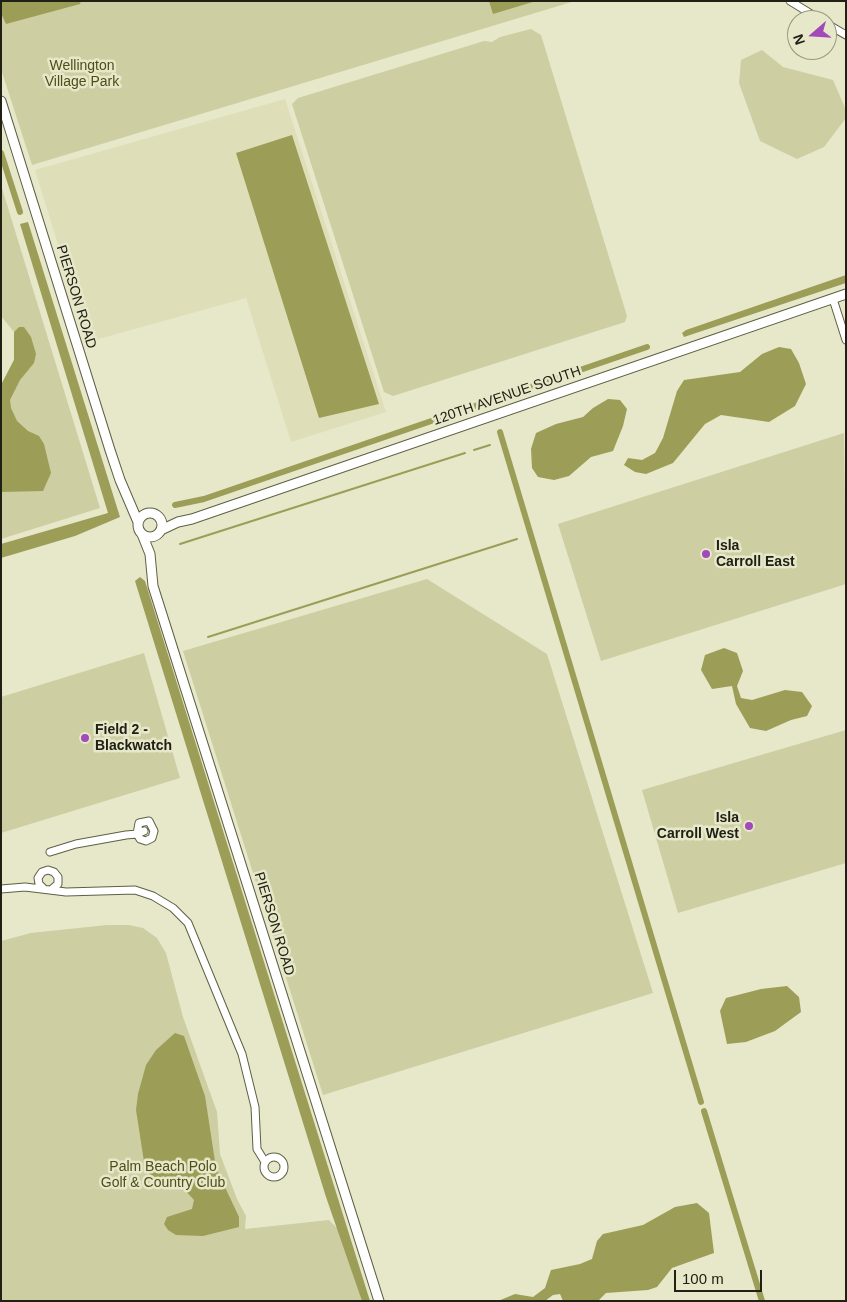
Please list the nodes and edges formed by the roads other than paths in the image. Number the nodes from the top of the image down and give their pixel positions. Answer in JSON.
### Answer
{"nodes":[{"id":1,"x":790,"y":1,"type":"edge"},
{"id":2,"x":805,"y":10,"type":"edge"},
{"id":3,"x":1,"y":101,"type":"edge"},
{"id":4,"x":846,"y":294,"type":"edge"},
{"id":5,"x":833,"y":299,"type":"junction"},
{"id":6,"x":846,"y":340,"type":"edge"},
{"id":7,"x":130,"y":499,"type":"junction"},
{"id":8,"x":146,"y":514,"type":"junction"},
{"id":9,"x":160,"y":519,"type":"junction"},
{"id":10,"x":138,"y":522,"type":"junction"},
{"id":11,"x":178,"y":522,"type":"junction"},
{"id":12,"x":158,"y":533,"type":"junction"},
{"id":13,"x":142,"y":534,"type":"junction"},
{"id":14,"x":150,"y":554,"type":"junction"},
{"id":15,"x":140,"y":832,"type":"dead end"},
{"id":16,"x":50,"y":852,"type":"dead end"},
{"id":17,"x":1,"y":889,"type":"edge"},
{"id":18,"x":266,"y":1162,"type":"dead end"},
{"id":19,"x":378,"y":1301,"type":"edge"}],
"edges":[{"from":1,"to":2,"type":"street"},
{"from":3,"to":7,"type":"street","name":"PIERSON ROAD"},
{"from":4,"to":5,"type":"street","name":"120TH AVENUE SOUTH"},
{"from":5,"to":6,"type":"street"},
{"from":5,"to":11,"type":"street","name":"120TH AVENUE SOUTH"},
{"from":7,"to":8,"type":"street","name":"PIERSON ROAD"},
{"from":7,"to":10,"type":"street","name":"PIERSON ROAD"},
{"from":8,"to":9,"type":"street"},
{"from":8,"to":10,"type":"street"},
{"from":9,"to":11,"type":"street","name":"120TH AVENUE SOUTH"},
{"from":9,"to":12,"type":"street"},
{"from":10,"to":13,"type":"street"},
{"from":11,"to":12,"type":"street","name":"120TH AVENUE SOUTH"},
{"from":12,"to":13,"type":"street"},
{"from":12,"to":14,"type":"street","name":"PIERSON ROAD"},
{"from":13,"to":14,"type":"street","name":"PIERSON ROAD"},
{"from":14,"to":19,"type":"street","name":"PIERSON ROAD"},
{"from":15,"to":16,"type":"street"},
{"from":17,"to":18,"type":"street"}]}
